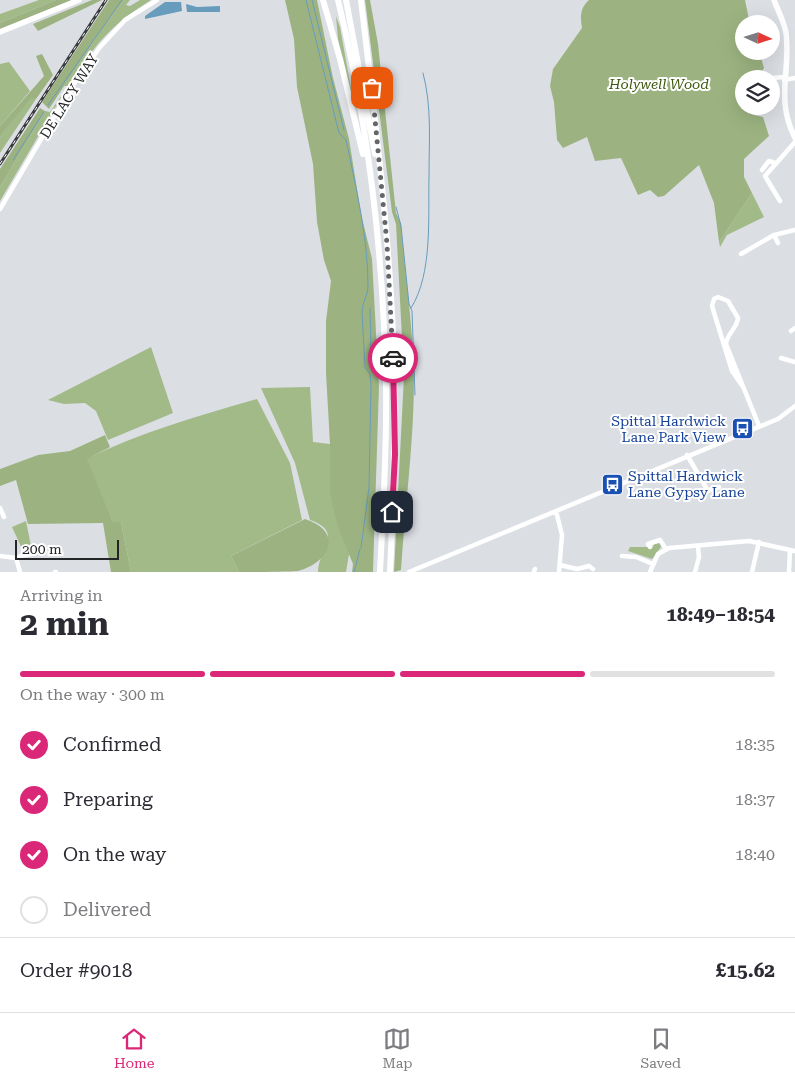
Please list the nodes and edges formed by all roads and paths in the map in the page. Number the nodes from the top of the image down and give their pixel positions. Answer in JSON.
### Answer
{"nodes":[{"id":1,"x":79,"y":0,"type":"edge"},
{"id":2,"x":157,"y":0,"type":"edge"},
{"id":3,"x":323,"y":0,"type":"edge"},
{"id":4,"x":338,"y":0,"type":"edge"},
{"id":5,"x":346,"y":0,"type":"edge"},
{"id":6,"x":362,"y":0,"type":"edge"},
{"id":7,"x":774,"y":0,"type":"edge"},
{"id":8,"x":0,"y":32,"type":"edge"},
{"id":9,"x":780,"y":78,"type":"edge"},
{"id":10,"x":784,"y":78,"type":"junction"},
{"id":11,"x":795,"y":78,"type":"edge"},
{"id":12,"x":795,"y":138,"type":"edge"},
{"id":13,"x":795,"y":142,"type":"edge"},
{"id":14,"x":775,"y":163,"type":"junction"},
{"id":15,"x":762,"y":170,"type":"dead end"},
{"id":16,"x":373,"y":199,"type":"junction"},
{"id":17,"x":382,"y":200,"type":"junction"},
{"id":18,"x":780,"y":201,"type":"dead end"},
{"id":19,"x":0,"y":209,"type":"edge"},
{"id":20,"x":795,"y":230,"type":"edge"},
{"id":21,"x":774,"y":235,"type":"junction"},
{"id":22,"x":778,"y":243,"type":"dead end"},
{"id":23,"x":741,"y":254,"type":"dead end"},
{"id":24,"x":781,"y":358,"type":"dead end"},
{"id":25,"x":795,"y":362,"type":"edge"},
{"id":26,"x":743,"y":387,"type":"junction"},
{"id":27,"x":795,"y":406,"type":"edge"},
{"id":28,"x":759,"y":426,"type":"junction"},
{"id":29,"x":687,"y":455,"type":"junction"},
{"id":30,"x":719,"y":487,"type":"dead end"},
{"id":31,"x":708,"y":491,"type":"junction"},
{"id":32,"x":696,"y":495,"type":"dead end"},
{"id":33,"x":0,"y":508,"type":"edge"},
{"id":34,"x":556,"y":511,"type":"junction"},
{"id":35,"x":4,"y":517,"type":"dead end"},
{"id":36,"x":760,"y":542,"type":"junction"},
{"id":37,"x":650,"y":547,"type":"dead end"},
{"id":38,"x":698,"y":547,"type":"junction"},
{"id":39,"x":666,"y":549,"type":"junction"},
{"id":40,"x":793,"y":551,"type":"edge"},
{"id":41,"x":31,"y":554,"type":"dead end"},
{"id":42,"x":0,"y":556,"type":"edge"},
{"id":43,"x":622,"y":556,"type":"dead end"},
{"id":44,"x":17,"y":559,"type":"junction"},
{"id":45,"x":653,"y":564,"type":"junction"},
{"id":46,"x":560,"y":566,"type":"junction"},
{"id":47,"x":593,"y":567,"type":"dead end"},
{"id":48,"x":390,"y":571,"type":"edge"},
{"id":49,"x":20,"y":572,"type":"edge"},
{"id":50,"x":380,"y":572,"type":"edge"},
{"id":51,"x":409,"y":572,"type":"edge"},
{"id":52,"x":559,"y":572,"type":"edge"},
{"id":53,"x":650,"y":572,"type":"edge"},
{"id":54,"x":695,"y":572,"type":"edge"},
{"id":55,"x":752,"y":572,"type":"edge"},
{"id":56,"x":789,"y":572,"type":"edge"}],
"edges":[{"from":1,"to":8,"type":"main road"},
{"from":2,"to":19,"type":"street","name":"DE LACY WAY"},
{"from":3,"to":16,"type":"highway"},
{"from":4,"to":16,"type":"highway"},
{"from":5,"to":17,"type":"highway"},
{"from":6,"to":17,"type":"highway"},
{"from":7,"to":10,"type":"main road"},
{"from":9,"to":10,"type":"street"},
{"from":10,"to":11,"type":"street"},
{"from":10,"to":12,"type":"main road"},
{"from":13,"to":14,"type":"street"},
{"from":14,"to":15,"type":"street"},
{"from":14,"to":18,"type":"street"},
{"from":16,"to":50,"type":"highway"},
{"from":17,"to":48,"type":"highway"},
{"from":20,"to":21,"type":"street"},
{"from":21,"to":22,"type":"street"},
{"from":21,"to":23,"type":"street"},
{"from":24,"to":25,"type":"street"},
{"from":26,"to":26,"type":"street"},
{"from":26,"to":28,"type":"street"},
{"from":27,"to":28,"type":"street"},
{"from":28,"to":29,"type":"street"},
{"from":29,"to":31,"type":"street"},
{"from":29,"to":34,"type":"street"},
{"from":30,"to":31,"type":"street"},
{"from":31,"to":32,"type":"street"},
{"from":33,"to":35,"type":"street"},
{"from":34,"to":46,"type":"street"},
{"from":34,"to":51,"type":"street"},
{"from":36,"to":38,"type":"street"},
{"from":36,"to":40,"type":"street"},
{"from":36,"to":55,"type":"street"},
{"from":37,"to":39,"type":"street"},
{"from":38,"to":39,"type":"street"},
{"from":38,"to":54,"type":"street"},
{"from":39,"to":45,"type":"street"},
{"from":40,"to":56,"type":"street"},
{"from":41,"to":44,"type":"street"},
{"from":42,"to":44,"type":"street"},
{"from":43,"to":45,"type":"street"},
{"from":44,"to":49,"type":"street"},
{"from":45,"to":53,"type":"street"},
{"from":46,"to":47,"type":"street"},
{"from":46,"to":52,"type":"street"}]}
